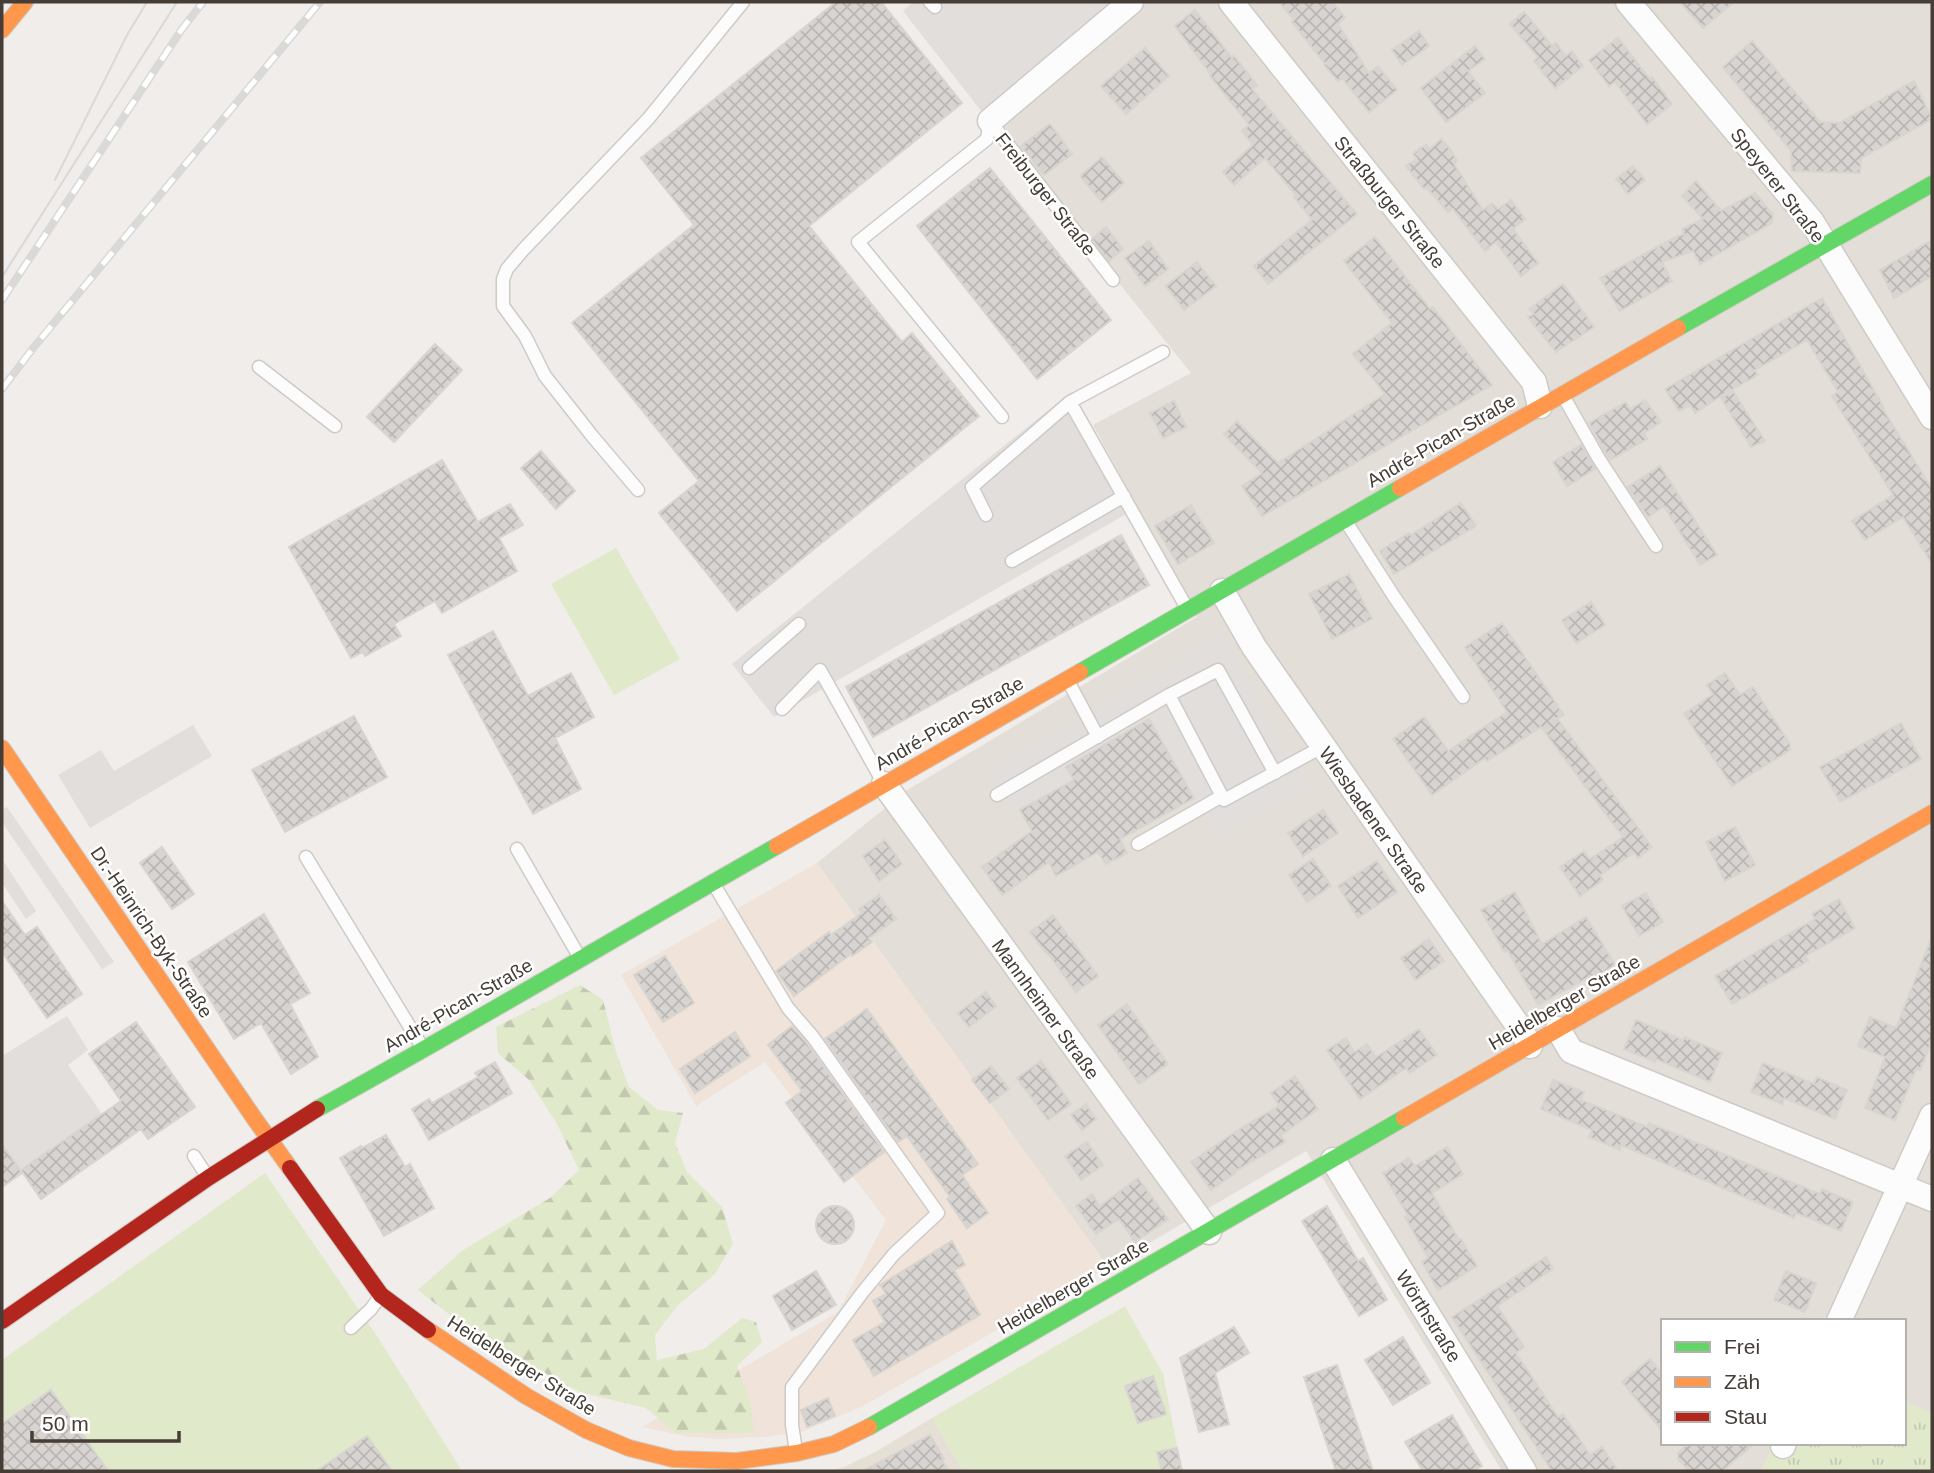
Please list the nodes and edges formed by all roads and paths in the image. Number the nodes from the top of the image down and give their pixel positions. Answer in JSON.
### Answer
{"nodes":[{"id":1,"x":25,"y":2,"type":"edge"},
{"id":2,"x":743,"y":2,"type":"edge"},
{"id":3,"x":1131,"y":2,"type":"edge"},
{"id":4,"x":1231,"y":2,"type":"edge"},
{"id":5,"x":1628,"y":2,"type":"edge"},
{"id":6,"x":2,"y":30,"type":"edge"},
{"id":7,"x":990,"y":121,"type":"junction"},
{"id":8,"x":1932,"y":184,"type":"edge"},
{"id":9,"x":1825,"y":244,"type":"junction"},
{"id":10,"x":1113,"y":280,"type":"dead end"},
{"id":11,"x":1163,"y":352,"type":"dead end"},
{"id":12,"x":259,"y":367,"type":"dead end"},
{"id":13,"x":1562,"y":394,"type":"junction"},
{"id":14,"x":1070,"y":402,"type":"junction"},
{"id":15,"x":1540,"y":407,"type":"junction"},
{"id":16,"x":1932,"y":416,"type":"edge"},
{"id":17,"x":1002,"y":417,"type":"dead end"},
{"id":18,"x":335,"y":426,"type":"dead end"},
{"id":19,"x":638,"y":490,"type":"dead end"},
{"id":20,"x":1124,"y":496,"type":"junction"},
{"id":21,"x":986,"y":515,"type":"dead end"},
{"id":22,"x":1345,"y":520,"type":"junction"},
{"id":23,"x":1656,"y":546,"type":"dead end"},
{"id":24,"x":1012,"y":561,"type":"dead end"},
{"id":25,"x":1222,"y":591,"type":"junction"},
{"id":26,"x":1188,"y":610,"type":"junction"},
{"id":27,"x":799,"y":624,"type":"dead end"},
{"id":28,"x":749,"y":668,"type":"dead end"},
{"id":29,"x":1067,"y":679,"type":"junction"},
{"id":30,"x":1169,"y":695,"type":"junction"},
{"id":31,"x":1463,"y":697,"type":"dead end"},
{"id":32,"x":782,"y":709,"type":"dead end"},
{"id":33,"x":1098,"y":737,"type":"junction"},
{"id":34,"x":1322,"y":747,"type":"junction"},
{"id":35,"x":2,"y":748,"type":"edge"},
{"id":36,"x":1275,"y":773,"type":"junction"},
{"id":37,"x":884,"y":784,"type":"junction"},
{"id":38,"x":998,"y":795,"type":"dead end"},
{"id":39,"x":1222,"y":796,"type":"junction"},
{"id":40,"x":1932,"y":813,"type":"edge"},
{"id":41,"x":1138,"y":844,"type":"dead end"},
{"id":42,"x":517,"y":849,"type":"dead end"},
{"id":43,"x":306,"y":857,"type":"dead end"},
{"id":44,"x":712,"y":883,"type":"junction"},
{"id":45,"x":580,"y":958,"type":"junction"},
{"id":46,"x":1559,"y":1029,"type":"junction"},
{"id":47,"x":1530,"y":1046,"type":"junction"},
{"id":48,"x":425,"y":1050,"type":"junction"},
{"id":49,"x":1932,"y":1116,"type":"edge"},
{"id":50,"x":269,"y":1137,"type":"junction"},
{"id":51,"x":194,"y":1156,"type":"dead end"},
{"id":52,"x":1333,"y":1160,"type":"junction"},
{"id":53,"x":208,"y":1178,"type":"junction"},
{"id":54,"x":1900,"y":1186,"type":"junction"},
{"id":55,"x":1932,"y":1199,"type":"edge"},
{"id":56,"x":1209,"y":1233,"type":"junction"},
{"id":57,"x":381,"y":1294,"type":"junction"},
{"id":58,"x":1840,"y":1319,"type":"edge"},
{"id":59,"x":2,"y":1321,"type":"edge"},
{"id":60,"x":351,"y":1328,"type":"dead end"},
{"id":61,"x":797,"y":1453,"type":"junction"},
{"id":62,"x":671,"y":1465,"type":"edge"},
{"id":63,"x":1524,"y":1471,"type":"edge"}],
"edges":[{"from":1,"to":6,"type":"street"},
{"from":2,"to":19,"type":"lane"},
{"from":3,"to":7,"type":"street","name":"Freiburger Straße"},
{"from":4,"to":15,"type":"street","name":"Straßburger Straße"},
{"from":5,"to":9,"type":"street","name":"Speyerer Straße"},
{"from":7,"to":10,"type":"lane","name":"Freiburger Straße"},
{"from":7,"to":17,"type":"lane"},
{"from":8,"to":9,"type":"street","name":"André-Pican-Straße"},
{"from":9,"to":13,"type":"street","name":"André-Pican-Straße"},
{"from":9,"to":16,"type":"street","name":"Speyerer Straße"},
{"from":11,"to":14,"type":"lane"},
{"from":12,"to":18,"type":"lane"},
{"from":13,"to":15,"type":"street","name":"André-Pican-Straße"},
{"from":13,"to":23,"type":"lane"},
{"from":14,"to":20,"type":"lane"},
{"from":14,"to":21,"type":"lane"},
{"from":15,"to":22,"type":"street","name":"André-Pican-Straße"},
{"from":20,"to":24,"type":"lane"},
{"from":20,"to":26,"type":"lane"},
{"from":22,"to":25,"type":"street","name":"André-Pican-Straße"},
{"from":22,"to":31,"type":"lane"},
{"from":25,"to":26,"type":"street","name":"André-Pican-Straße"},
{"from":25,"to":34,"type":"street","name":"Wiesbadener Straße"},
{"from":26,"to":29,"type":"street","name":"André-Pican-Straße"},
{"from":27,"to":28,"type":"lane"},
{"from":29,"to":33,"type":"lane"},
{"from":29,"to":37,"type":"street","name":"André-Pican-Straße"},
{"from":30,"to":33,"type":"lane"},
{"from":30,"to":36,"type":"lane"},
{"from":30,"to":39,"type":"lane"},
{"from":32,"to":37,"type":"lane"},
{"from":33,"to":38,"type":"lane"},
{"from":34,"to":36,"type":"lane"},
{"from":34,"to":47,"type":"street","name":"Wiesbadener Straße"},
{"from":35,"to":50,"type":"street","name":"Dr.-Heinrich-Byk-Straße"},
{"from":36,"to":39,"type":"lane"},
{"from":37,"to":44,"type":"street","name":"André-Pican-Straße"},
{"from":37,"to":56,"type":"street","name":"Mannheimer Straße"},
{"from":39,"to":41,"type":"lane"},
{"from":40,"to":46,"type":"street","name":"Heidelberger Straße"},
{"from":42,"to":45,"type":"lane"},
{"from":43,"to":48,"type":"lane"},
{"from":44,"to":45,"type":"street","name":"André-Pican-Straße"},
{"from":44,"to":61,"type":"lane"},
{"from":45,"to":48,"type":"street","name":"André-Pican-Straße"},
{"from":46,"to":47,"type":"street","name":"Heidelberger Straße"},
{"from":46,"to":54,"type":"street"},
{"from":47,"to":52,"type":"street","name":"Heidelberger Straße"},
{"from":48,"to":50,"type":"street","name":"André-Pican-Straße"},
{"from":49,"to":54,"type":"street"},
{"from":50,"to":53,"type":"street","name":"André-Pican-Straße"},
{"from":50,"to":57,"type":"street","name":"Heidelberger Straße"},
{"from":51,"to":53,"type":"lane"},
{"from":52,"to":56,"type":"street","name":"Heidelberger Straße"},
{"from":52,"to":63,"type":"street","name":"Wörthstraße"},
{"from":53,"to":59,"type":"street","name":"André-Pican-Straße"},
{"from":54,"to":55,"type":"street"},
{"from":54,"to":58,"type":"street"},
{"from":56,"to":61,"type":"street","name":"Heidelberger Straße"},
{"from":57,"to":60,"type":"lane"},
{"from":57,"to":62,"type":"street","name":"Heidelberger Straße"},
{"from":61,"to":62,"type":"street","name":"Heidelberger Straße"}]}
